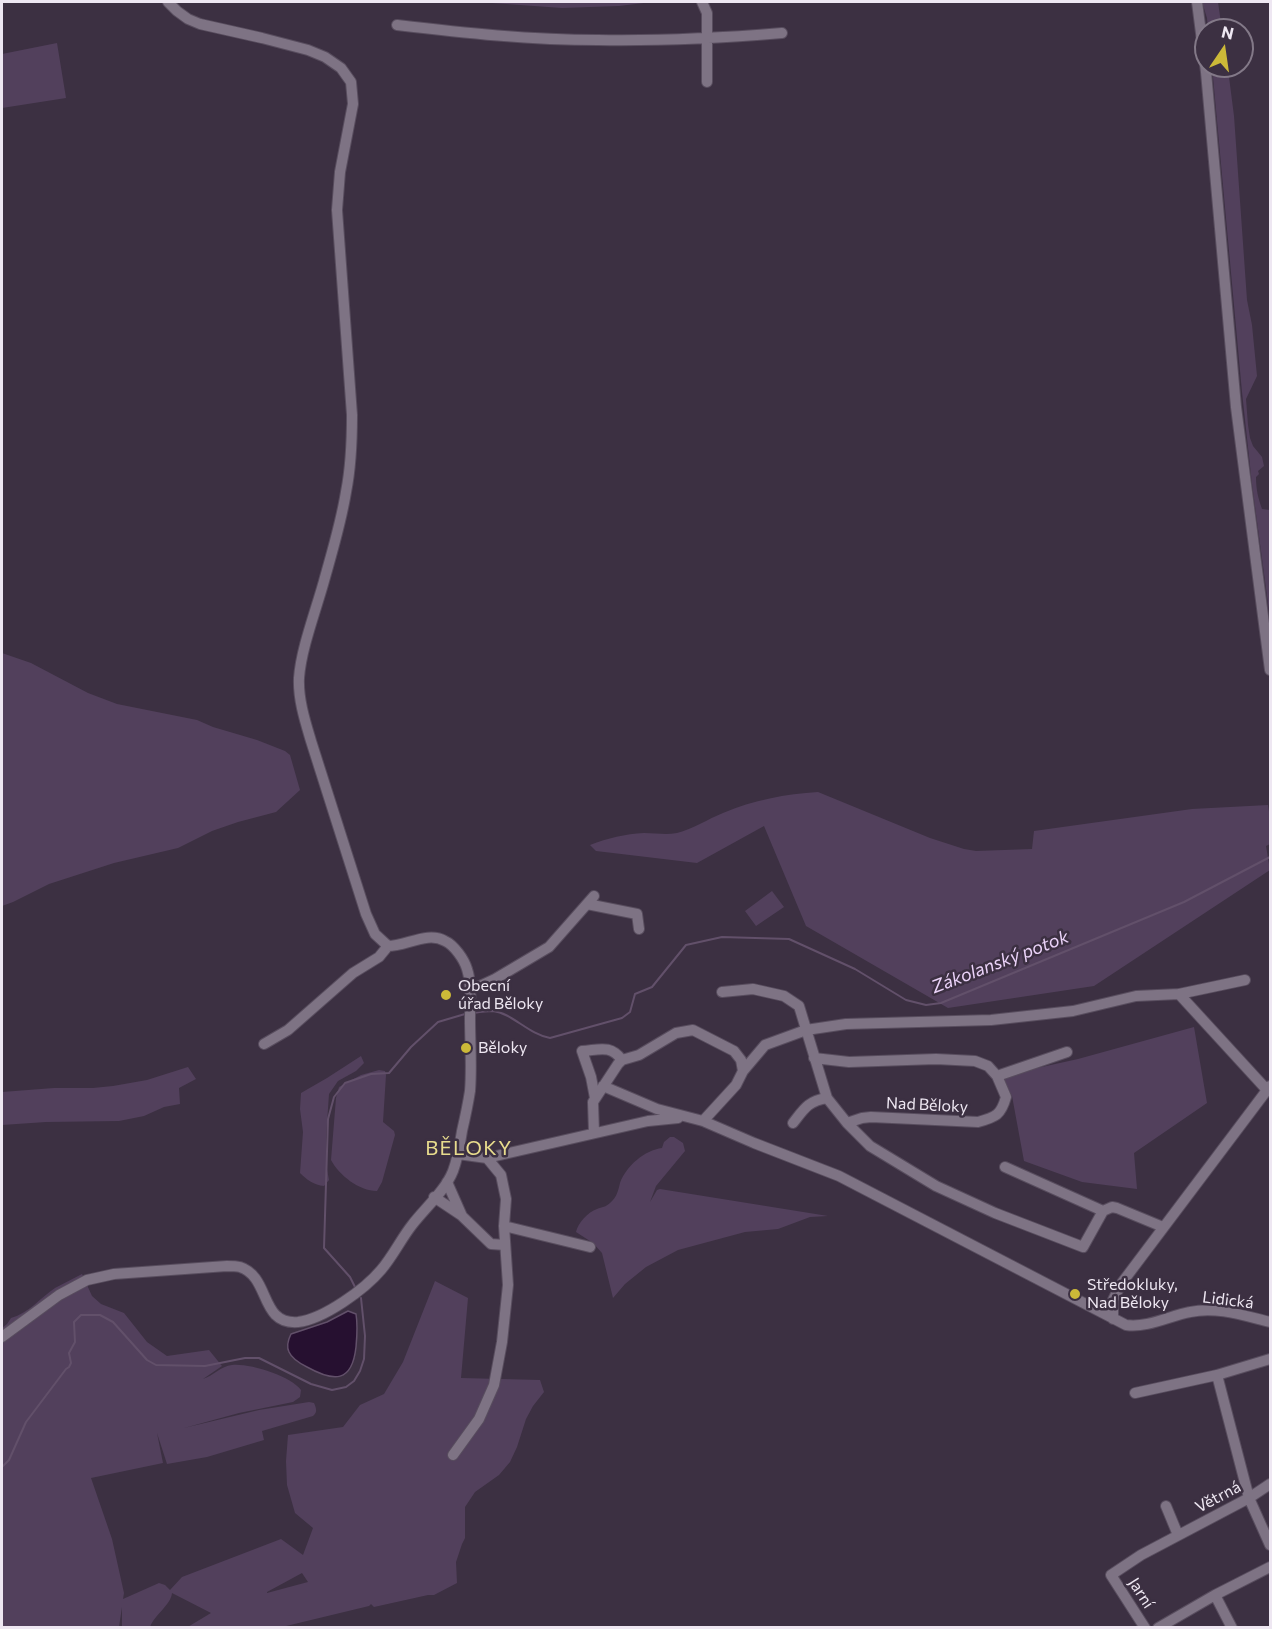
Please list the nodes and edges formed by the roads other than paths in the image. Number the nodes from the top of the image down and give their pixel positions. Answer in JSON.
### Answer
{"nodes":[{"id":1,"x":168,"y":2,"type":"edge"},
{"id":2,"x":702,"y":2,"type":"edge"},
{"id":3,"x":1197,"y":2,"type":"edge"},
{"id":4,"x":397,"y":25,"type":"dead end"},
{"id":5,"x":782,"y":33,"type":"dead end"},
{"id":6,"x":707,"y":39,"type":"junction"},
{"id":7,"x":706,"y":82,"type":"dead end"},
{"id":8,"x":1270,"y":670,"type":"edge"},
{"id":9,"x":639,"y":929,"type":"dead end"},
{"id":10,"x":388,"y":946,"type":"junction"},
{"id":11,"x":1245,"y":980,"type":"dead end"},
{"id":12,"x":470,"y":988,"type":"junction"},
{"id":13,"x":722,"y":992,"type":"dead end"},
{"id":14,"x":1179,"y":994,"type":"junction"},
{"id":15,"x":806,"y":1030,"type":"junction"},
{"id":16,"x":264,"y":1044,"type":"dead end"},
{"id":17,"x":1067,"y":1052,"type":"dead end"},
{"id":18,"x":814,"y":1058,"type":"junction"},
{"id":19,"x":622,"y":1060,"type":"junction"},
{"id":20,"x":743,"y":1071,"type":"junction"},
{"id":21,"x":997,"y":1076,"type":"junction"},
{"id":22,"x":603,"y":1086,"type":"junction"},
{"id":23,"x":1269,"y":1087,"type":"edge"},
{"id":24,"x":595,"y":1098,"type":"junction"},
{"id":25,"x":827,"y":1098,"type":"junction"},
{"id":26,"x":684,"y":1117,"type":"junction"},
{"id":27,"x":703,"y":1121,"type":"junction"},
{"id":28,"x":793,"y":1123,"type":"dead end"},
{"id":29,"x":847,"y":1123,"type":"junction"},
{"id":30,"x":594,"y":1133,"type":"junction"},
{"id":31,"x":458,"y":1154,"type":"junction"},
{"id":32,"x":487,"y":1158,"type":"junction"},
{"id":33,"x":1005,"y":1167,"type":"dead end"},
{"id":34,"x":447,"y":1182,"type":"junction"},
{"id":35,"x":434,"y":1197,"type":"junction"},
{"id":36,"x":1103,"y":1211,"type":"junction"},
{"id":37,"x":462,"y":1216,"type":"junction"},
{"id":38,"x":504,"y":1226,"type":"junction"},
{"id":39,"x":1163,"y":1227,"type":"junction"},
{"id":40,"x":505,"y":1245,"type":"junction"},
{"id":41,"x":590,"y":1247,"type":"dead end"},
{"id":42,"x":1113,"y":1319,"type":"junction"},
{"id":43,"x":1270,"y":1322,"type":"edge"},
{"id":44,"x":2,"y":1337,"type":"edge"},
{"id":45,"x":1270,"y":1359,"type":"edge"},
{"id":46,"x":1217,"y":1375,"type":"junction"},
{"id":47,"x":1136,"y":1393,"type":"dead end"},
{"id":48,"x":453,"y":1455,"type":"dead end"},
{"id":49,"x":1270,"y":1484,"type":"edge"},
{"id":50,"x":1250,"y":1498,"type":"junction"},
{"id":51,"x":1166,"y":1506,"type":"dead end"},
{"id":52,"x":1178,"y":1535,"type":"junction"},
{"id":53,"x":1270,"y":1545,"type":"edge"},
{"id":54,"x":1270,"y":1566,"type":"edge"},
{"id":55,"x":1111,"y":1575,"type":"joint"},
{"id":56,"x":1215,"y":1595,"type":"junction"},
{"id":57,"x":1145,"y":1628,"type":"edge"},
{"id":58,"x":1158,"y":1628,"type":"edge"},
{"id":59,"x":1232,"y":1628,"type":"edge"}],
"edges":[{"from":1,"to":10,"type":"street"},
{"from":2,"to":6,"type":"street"},
{"from":3,"to":8,"type":"street"},
{"from":4,"to":6,"type":"street"},
{"from":5,"to":6,"type":"street"},
{"from":6,"to":7,"type":"street"},
{"from":9,"to":12,"type":"street"},
{"from":10,"to":12,"type":"street"},
{"from":10,"to":16,"type":"street"},
{"from":11,"to":14,"type":"street"},
{"from":12,"to":31,"type":"street"},
{"from":13,"to":15,"type":"street"},
{"from":14,"to":15,"type":"street"},
{"from":14,"to":23,"type":"street"},
{"from":15,"to":18,"type":"street"},
{"from":15,"to":20,"type":"street"},
{"from":17,"to":21,"type":"street"},
{"from":18,"to":21,"type":"street"},
{"from":18,"to":25,"type":"street"},
{"from":19,"to":20,"type":"street"},
{"from":19,"to":22,"type":"street"},
{"from":19,"to":24,"type":"street"},
{"from":20,"to":27,"type":"street"},
{"from":21,"to":29,"type":"street","name":"Nad Běloky"},
{"from":22,"to":24,"type":"street"},
{"from":22,"to":26,"type":"street"},
{"from":23,"to":39,"type":"street"},
{"from":24,"to":30,"type":"street"},
{"from":25,"to":28,"type":"street"},
{"from":25,"to":29,"type":"street"},
{"from":26,"to":27,"type":"street","name":"Lidická"},
{"from":26,"to":30,"type":"street"},
{"from":27,"to":42,"type":"street","name":"Lidická"},
{"from":29,"to":36,"type":"street"},
{"from":30,"to":32,"type":"street"},
{"from":31,"to":32,"type":"street"},
{"from":31,"to":34,"type":"street"},
{"from":32,"to":38,"type":"street"},
{"from":33,"to":36,"type":"street"},
{"from":34,"to":35,"type":"street"},
{"from":34,"to":37,"type":"street"},
{"from":35,"to":37,"type":"street"},
{"from":35,"to":44,"type":"street"},
{"from":36,"to":39,"type":"street"},
{"from":37,"to":40,"type":"street"},
{"from":38,"to":40,"type":"street"},
{"from":38,"to":41,"type":"street"},
{"from":39,"to":42,"type":"street"},
{"from":40,"to":48,"type":"street"},
{"from":42,"to":43,"type":"street","name":"Lidická"},
{"from":45,"to":46,"type":"street"},
{"from":46,"to":47,"type":"street"},
{"from":46,"to":50,"type":"street"},
{"from":49,"to":50,"type":"street","name":"Větrná"},
{"from":50,"to":52,"type":"street","name":"Větrná"},
{"from":50,"to":53,"type":"street"},
{"from":51,"to":52,"type":"street"},
{"from":52,"to":55,"type":"street","name":"Větrná"},
{"from":54,"to":56,"type":"street"},
{"from":55,"to":57,"type":"street","name":"Jarní"},
{"from":56,"to":58,"type":"street"},
{"from":56,"to":59,"type":"street"}]}
